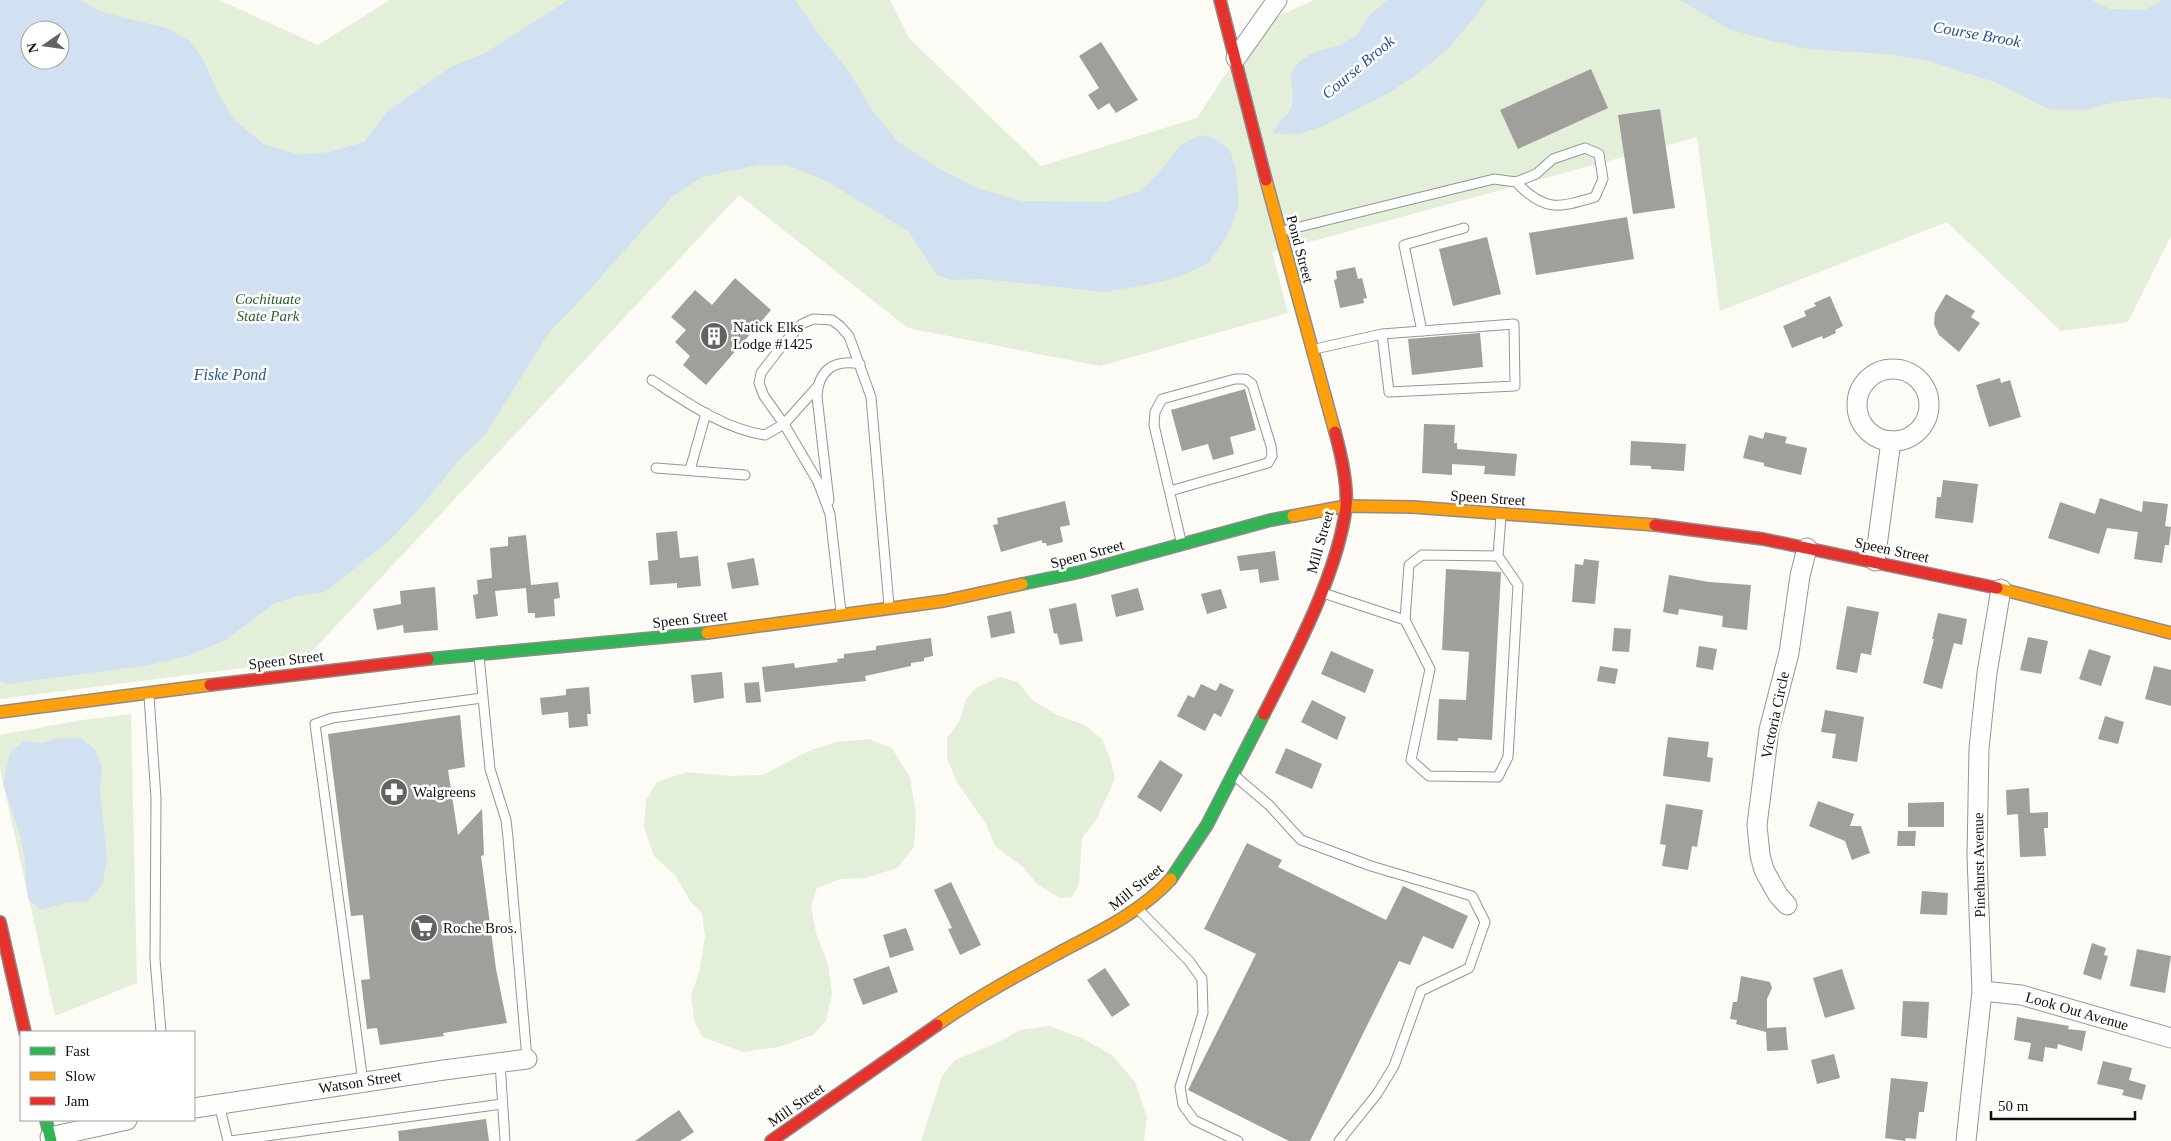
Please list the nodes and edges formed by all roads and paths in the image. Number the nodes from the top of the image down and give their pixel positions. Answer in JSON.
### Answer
{"nodes":[{"id":1,"x":1220,"y":0,"type":"edge"},
{"id":2,"x":1277,"y":0,"type":"edge"},
{"id":3,"x":1236,"y":58,"type":"junction"},
{"id":4,"x":1516,"y":182,"type":"junction"},
{"id":5,"x":1464,"y":228,"type":"dead end"},
{"id":6,"x":1280,"y":232,"type":"junction"},
{"id":7,"x":1422,"y":331,"type":"junction"},
{"id":8,"x":1382,"y":334,"type":"junction"},
{"id":9,"x":1312,"y":350,"type":"junction"},
{"id":10,"x":860,"y":364,"type":"junction"},
{"id":11,"x":652,"y":380,"type":"dead end"},
{"id":12,"x":818,"y":386,"type":"junction"},
{"id":13,"x":706,"y":413,"type":"junction"},
{"id":14,"x":784,"y":424,"type":"junction"},
{"id":15,"x":1891,"y":441,"type":"dead end"},
{"id":16,"x":656,"y":468,"type":"dead end"},
{"id":17,"x":690,"y":470,"type":"junction"},
{"id":18,"x":745,"y":475,"type":"dead end"},
{"id":19,"x":1170,"y":492,"type":"junction"},
{"id":20,"x":1346,"y":506,"type":"junction"},
{"id":21,"x":1502,"y":513,"type":"junction"},
{"id":22,"x":830,"y":514,"type":"junction"},
{"id":23,"x":1182,"y":544,"type":"junction"},
{"id":24,"x":1807,"y":548,"type":"junction"},
{"id":25,"x":1498,"y":556,"type":"junction"},
{"id":26,"x":1875,"y":561,"type":"junction"},
{"id":27,"x":2002,"y":589,"type":"junction"},
{"id":28,"x":1320,"y":593,"type":"junction"},
{"id":29,"x":889,"y":609,"type":"junction"},
{"id":30,"x":842,"y":616,"type":"junction"},
{"id":31,"x":1405,"y":620,"type":"junction"},
{"id":32,"x":2171,"y":633,"type":"edge"},
{"id":33,"x":478,"y":654,"type":"junction"},
{"id":34,"x":148,"y":693,"type":"junction"},
{"id":35,"x":482,"y":698,"type":"junction"},
{"id":36,"x":0,"y":712,"type":"edge"},
{"id":37,"x":1232,"y":775,"type":"junction"},
{"id":38,"x":1787,"y":906,"type":"dead end"},
{"id":39,"x":1137,"y":908,"type":"junction"},
{"id":40,"x":0,"y":922,"type":"edge"},
{"id":41,"x":1982,"y":991,"type":"junction"},
{"id":42,"x":25,"y":1031,"type":"edge"},
{"id":43,"x":161,"y":1031,"type":"edge"},
{"id":44,"x":2171,"y":1038,"type":"edge"},
{"id":45,"x":527,"y":1059,"type":"joint"},
{"id":46,"x":500,"y":1062,"type":"junction"},
{"id":47,"x":363,"y":1082,"type":"junction"},
{"id":48,"x":219,"y":1104,"type":"junction"},
{"id":49,"x":502,"y":1104,"type":"junction"},
{"id":50,"x":195,"y":1108,"type":"edge"},
{"id":51,"x":121,"y":1121,"type":"edge"},
{"id":52,"x":49,"y":1133,"type":"edge"},
{"id":53,"x":229,"y":1141,"type":"edge"},
{"id":54,"x":505,"y":1141,"type":"edge"},
{"id":55,"x":771,"y":1141,"type":"edge"},
{"id":56,"x":1238,"y":1141,"type":"edge"},
{"id":57,"x":1339,"y":1141,"type":"edge"},
{"id":58,"x":1966,"y":1141,"type":"edge"}],
"edges":[{"from":1,"to":3,"type":"street","name":"Pond Street"},
{"from":2,"to":3,"type":"street"},
{"from":3,"to":6,"type":"street","name":"Pond Street"},
{"from":4,"to":4,"type":"lane"},
{"from":4,"to":6,"type":"lane"},
{"from":5,"to":7,"type":"lane"},
{"from":6,"to":9,"type":"street","name":"Pond Street"},
{"from":7,"to":8,"type":"lane"},
{"from":7,"to":8,"type":"lane"},
{"from":8,"to":9,"type":"lane"},
{"from":9,"to":20,"type":"street","name":"Pond Street"},
{"from":10,"to":12,"type":"lane"},
{"from":10,"to":14,"type":"lane"},
{"from":10,"to":29,"type":"lane"},
{"from":11,"to":13,"type":"lane"},
{"from":12,"to":14,"type":"lane"},
{"from":12,"to":22,"type":"lane"},
{"from":13,"to":14,"type":"lane"},
{"from":13,"to":17,"type":"lane"},
{"from":14,"to":22,"type":"lane"},
{"from":15,"to":26,"type":"street"},
{"from":16,"to":17,"type":"lane"},
{"from":17,"to":18,"type":"lane"},
{"from":19,"to":19,"type":"lane"},
{"from":19,"to":23,"type":"lane"},
{"from":20,"to":21,"type":"street","name":"Speen Street"},
{"from":20,"to":23,"type":"street","name":"Speen Street"},
{"from":20,"to":28,"type":"street","name":"Mill Street"},
{"from":21,"to":24,"type":"street","name":"Speen Street"},
{"from":21,"to":25,"type":"lane"},
{"from":22,"to":30,"type":"lane"},
{"from":23,"to":29,"type":"street","name":"Speen Street"},
{"from":24,"to":26,"type":"street","name":"Speen Street"},
{"from":24,"to":38,"type":"street","name":"Victoria Circle"},
{"from":25,"to":31,"type":"lane"},
{"from":25,"to":31,"type":"lane"},
{"from":26,"to":27,"type":"street","name":"Speen Street"},
{"from":27,"to":32,"type":"street","name":"Speen Street"},
{"from":27,"to":41,"type":"street","name":"Pinehurst Avenue"},
{"from":28,"to":31,"type":"lane"},
{"from":28,"to":37,"type":"street","name":"Mill Street"},
{"from":29,"to":30,"type":"street","name":"Speen Street"},
{"from":30,"to":33,"type":"street","name":"Speen Street"},
{"from":33,"to":34,"type":"street","name":"Speen Street"},
{"from":33,"to":35,"type":"lane"},
{"from":34,"to":36,"type":"street","name":"Speen Street"},
{"from":34,"to":43,"type":"lane"},
{"from":35,"to":45,"type":"lane"},
{"from":35,"to":47,"type":"lane"},
{"from":37,"to":39,"type":"street","name":"Mill Street"},
{"from":37,"to":57,"type":"lane"},
{"from":39,"to":55,"type":"street","name":"Mill Street"},
{"from":39,"to":56,"type":"lane"},
{"from":40,"to":42,"type":"street"},
{"from":41,"to":44,"type":"street","name":"Look Out Avenue"},
{"from":41,"to":58,"type":"street","name":"Pinehurst Avenue"},
{"from":45,"to":46,"type":"street","name":"Watson Street"},
{"from":46,"to":47,"type":"street","name":"Watson Street"},
{"from":46,"to":49,"type":"lane"},
{"from":47,"to":48,"type":"street","name":"Watson Street"},
{"from":48,"to":50,"type":"street","name":"Watson Street"},
{"from":48,"to":53,"type":"lane"},
{"from":49,"to":53,"type":"lane"},
{"from":49,"to":54,"type":"lane"},
{"from":51,"to":52,"type":"street"}]}
